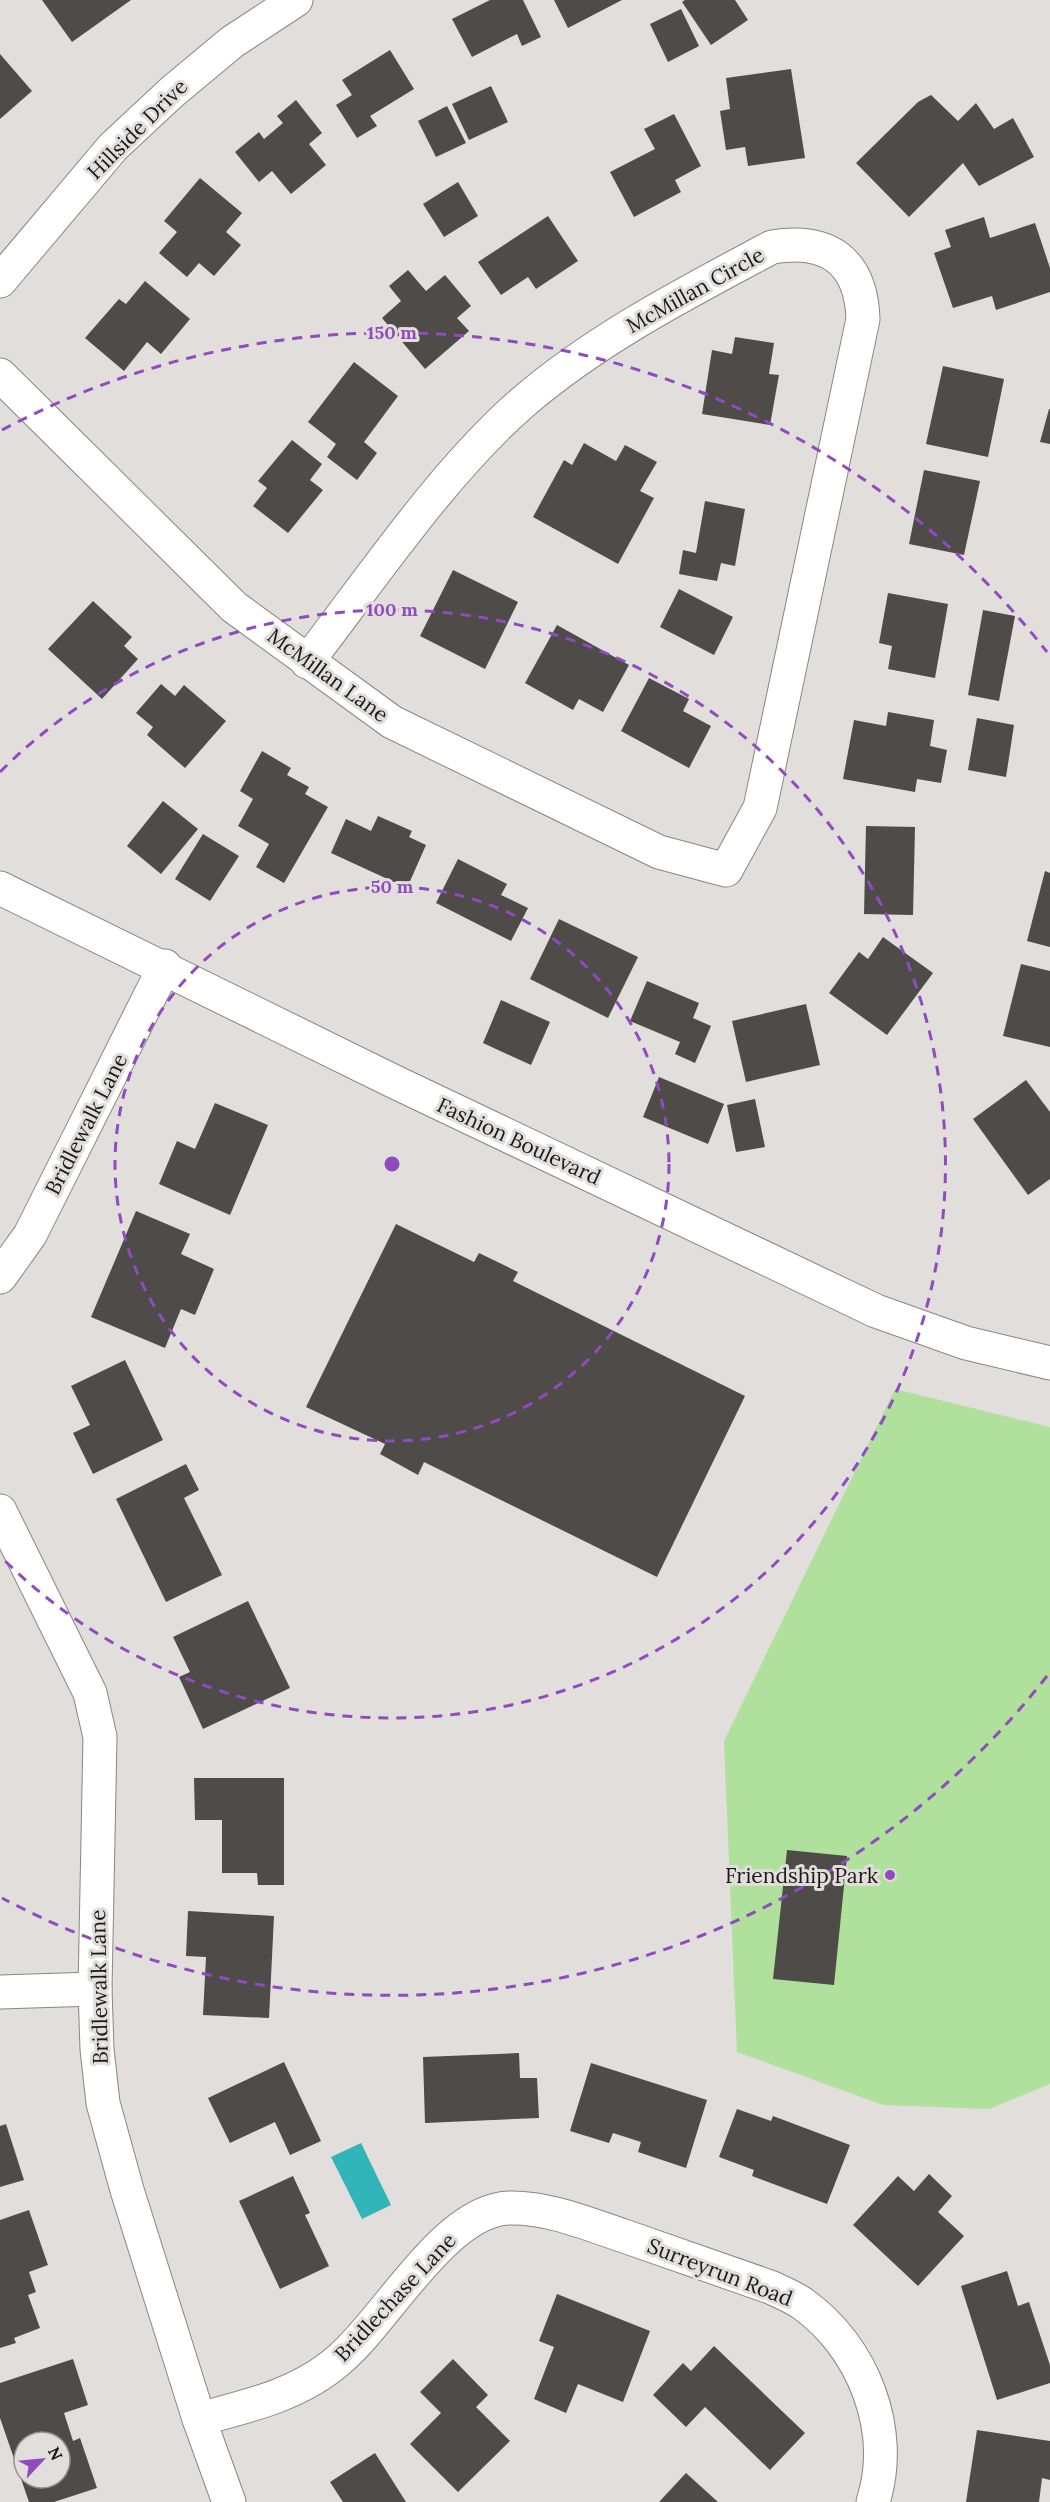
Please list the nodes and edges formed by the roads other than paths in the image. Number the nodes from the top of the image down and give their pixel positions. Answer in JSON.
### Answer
{"nodes":[{"id":1,"x":296,"y":0,"type":"edge"},
{"id":2,"x":0,"y":281,"type":"edge"},
{"id":3,"x":0,"y":375,"type":"edge"},
{"id":4,"x":307,"y":662,"type":"junction"},
{"id":5,"x":726,"y":870,"type":"joint"},
{"id":6,"x":0,"y":888,"type":"edge"},
{"id":7,"x":165,"y":966,"type":"junction"},
{"id":8,"x":0,"y":1277,"type":"edge"},
{"id":9,"x":1050,"y":1363,"type":"edge"},
{"id":10,"x":0,"y":1511,"type":"edge"},
{"id":11,"x":95,"y":1989,"type":"junction"},
{"id":12,"x":0,"y":1992,"type":"edge"},
{"id":13,"x":562,"y":2215,"type":"joint"},
{"id":14,"x":199,"y":2419,"type":"junction"},
{"id":15,"x":229,"y":2502,"type":"edge"},
{"id":16,"x":873,"y":2502,"type":"edge"}],
"edges":[{"from":1,"to":2,"type":"street","name":"Hillside Drive"},
{"from":3,"to":4,"type":"street","name":"McMillan Lane"},
{"from":4,"to":5,"type":"street","name":"McMillan Lane"},
{"from":4,"to":5,"type":"street","name":"McMillan Circle"},
{"from":6,"to":7,"type":"street","name":"Fashion Boulevard"},
{"from":7,"to":8,"type":"street","name":"Bridlewalk Lane"},
{"from":7,"to":9,"type":"street","name":"Fashion Boulevard"},
{"from":10,"to":11,"type":"street","name":"Bridlewalk Lane"},
{"from":11,"to":12,"type":"street"},
{"from":11,"to":14,"type":"street","name":"Bridlewalk Lane"},
{"from":13,"to":14,"type":"street","name":"Bridlechase Lane"},
{"from":13,"to":16,"type":"street","name":"Surreyrun Road"},
{"from":14,"to":15,"type":"street","name":"Bridlewalk Lane"}]}
